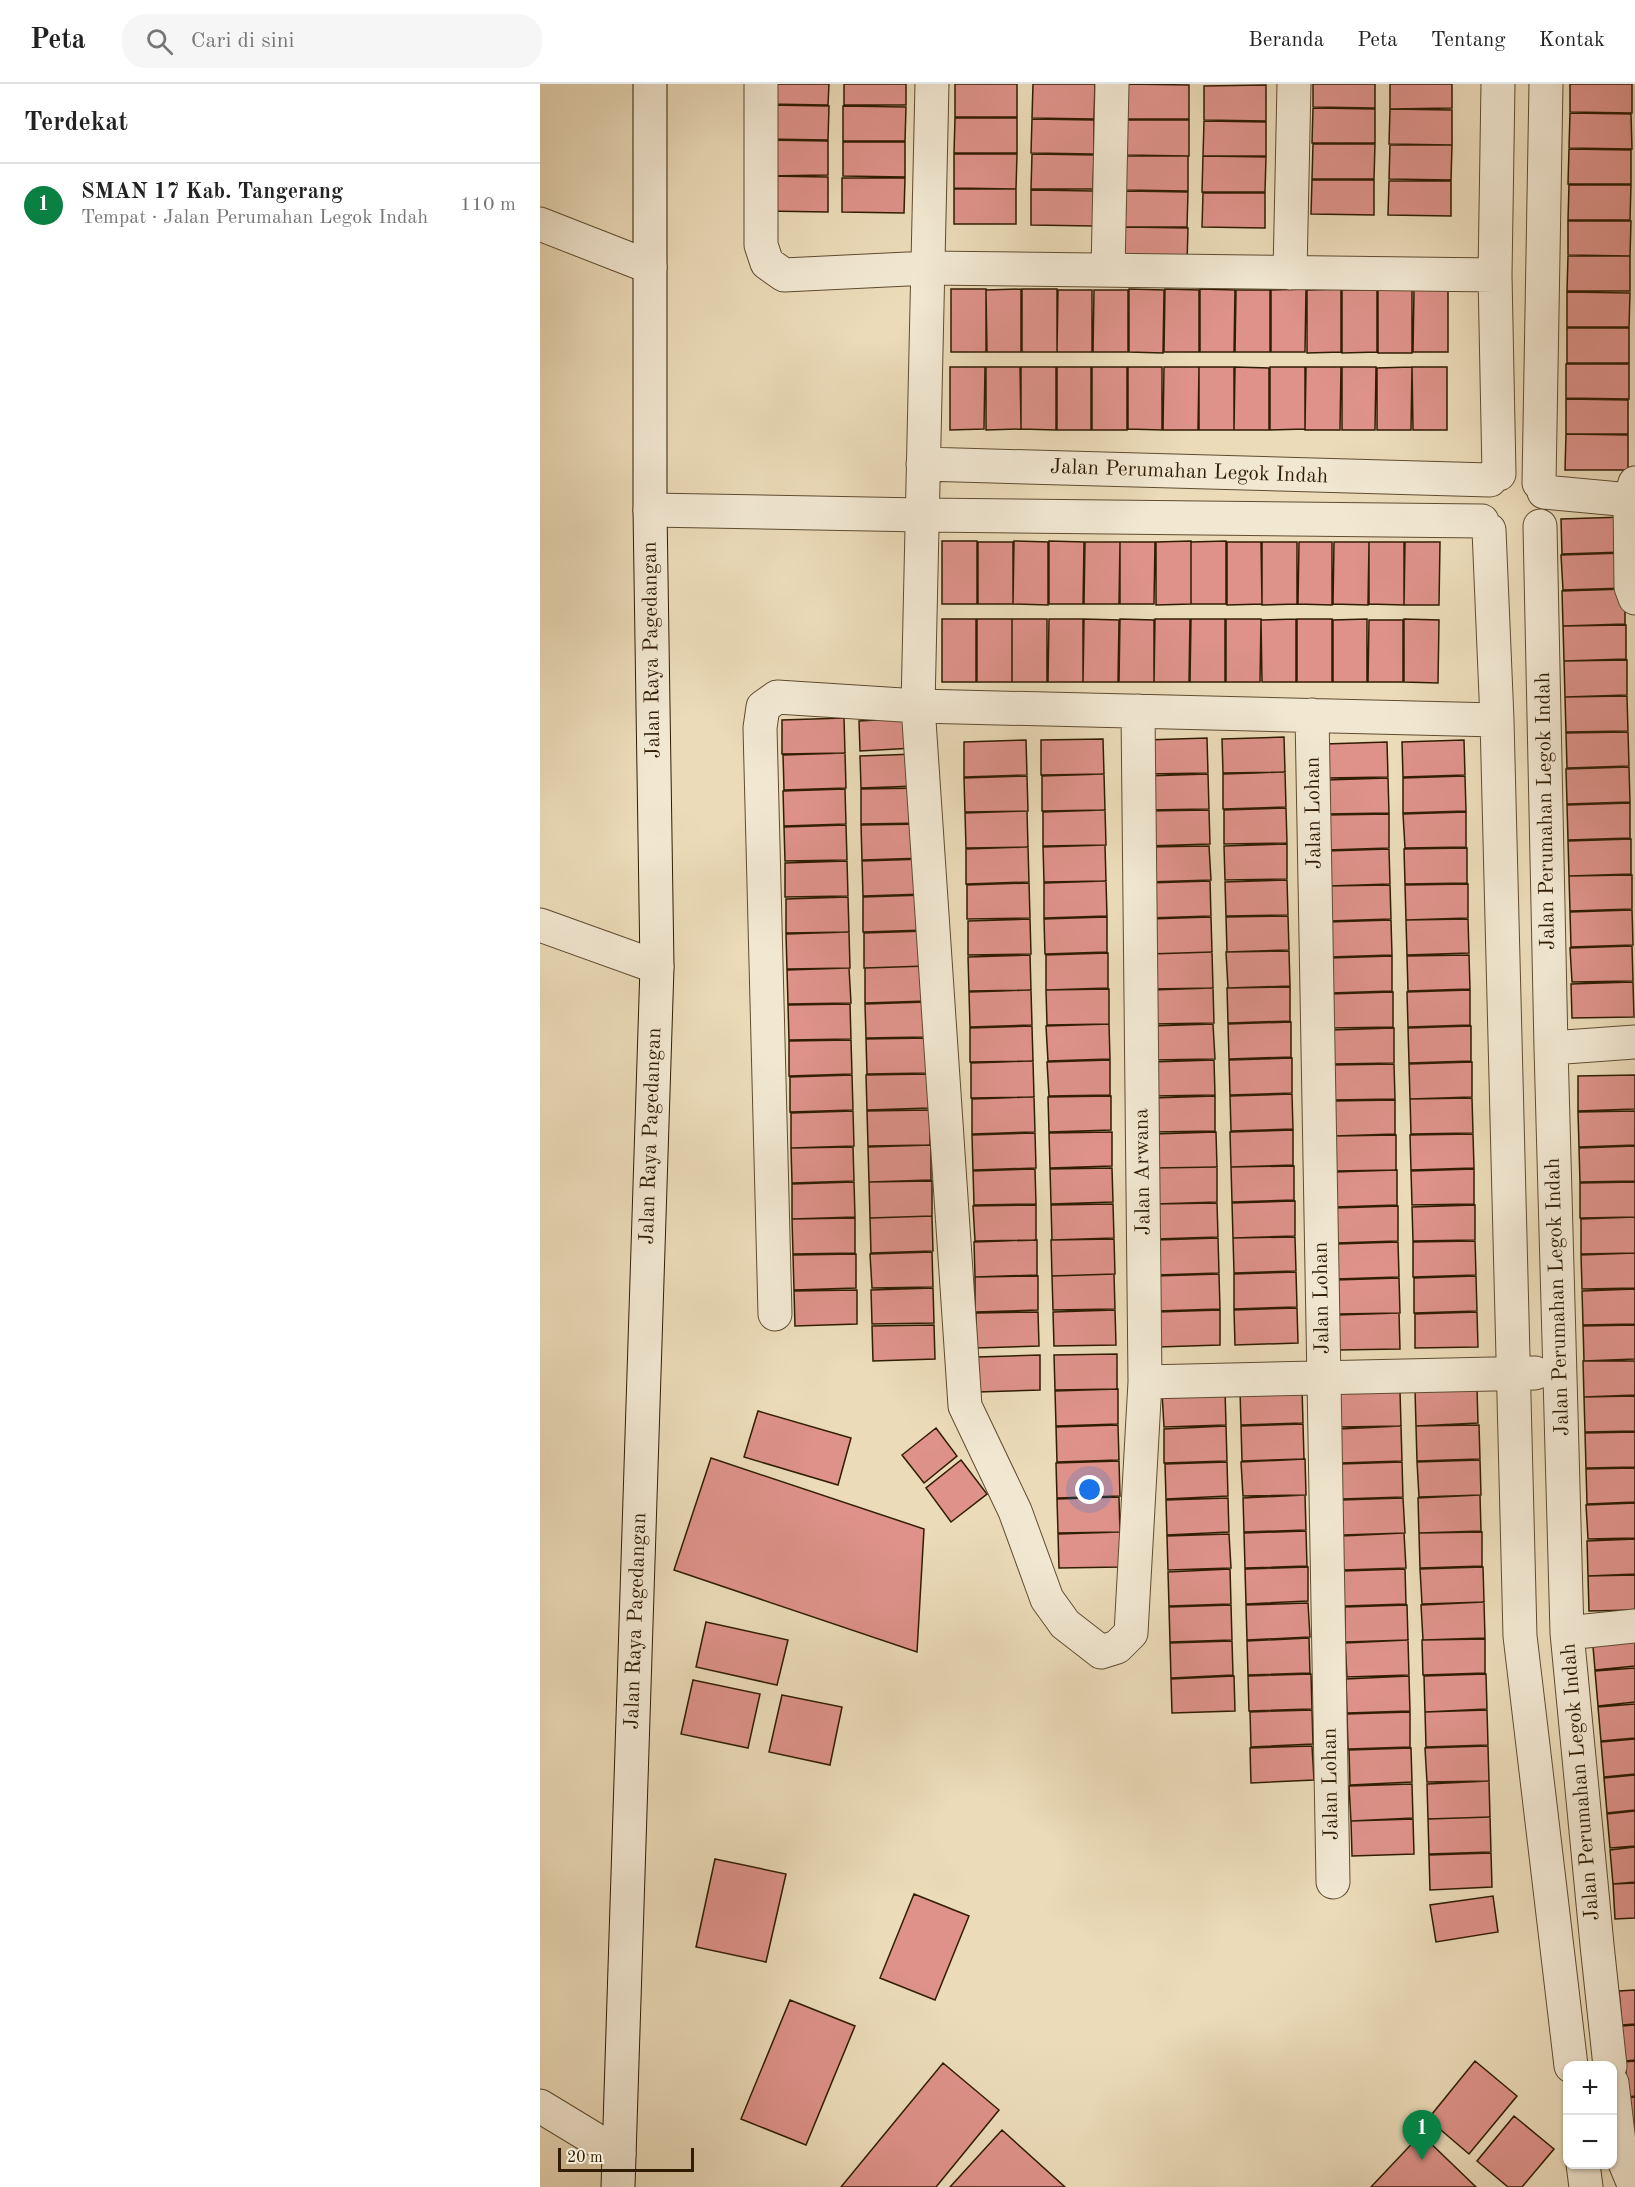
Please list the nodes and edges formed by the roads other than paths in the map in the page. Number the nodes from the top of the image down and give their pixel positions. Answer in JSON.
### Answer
{"nodes":[{"id":1,"x":650,"y":84,"type":"edge"},
{"id":2,"x":760,"y":84,"type":"edge"},
{"id":3,"x":932,"y":84,"type":"edge"},
{"id":4,"x":1112,"y":84,"type":"edge"},
{"id":5,"x":1294,"y":84,"type":"edge"},
{"id":6,"x":1498,"y":84,"type":"edge"},
{"id":7,"x":1546,"y":84,"type":"edge"},
{"id":8,"x":540,"y":224,"type":"edge"},
{"id":9,"x":650,"y":267,"type":"junction"},
{"id":10,"x":928,"y":268,"type":"junction"},
{"id":11,"x":1108,"y":270,"type":"junction"},
{"id":12,"x":1290,"y":273,"type":"junction"},
{"id":13,"x":1495,"y":275,"type":"junction"},
{"id":14,"x":923,"y":464,"type":"junction"},
{"id":15,"x":1494,"y":477,"type":"junction"},
{"id":16,"x":1542,"y":488,"type":"junction"},
{"id":17,"x":1633,"y":491,"type":"edge"},
{"id":18,"x":650,"y":510,"type":"junction"},
{"id":19,"x":922,"y":515,"type":"junction"},
{"id":20,"x":1486,"y":526,"type":"junction"},
{"id":21,"x":1540,"y":526,"type":"junction"},
{"id":22,"x":1635,"y":598,"type":"edge"},
{"id":23,"x":918,"y":706,"type":"junction"},
{"id":24,"x":1138,"y":711,"type":"junction"},
{"id":25,"x":1312,"y":715,"type":"junction"},
{"id":26,"x":1497,"y":720,"type":"junction"},
{"id":27,"x":540,"y":925,"type":"edge"},
{"id":28,"x":657,"y":967,"type":"junction"},
{"id":29,"x":1635,"y":1042,"type":"edge"},
{"id":30,"x":1551,"y":1048,"type":"junction"},
{"id":31,"x":775,"y":1314,"type":"dead end"},
{"id":32,"x":1514,"y":1373,"type":"junction"},
{"id":33,"x":1560,"y":1373,"type":"junction"},
{"id":34,"x":1324,"y":1378,"type":"junction"},
{"id":35,"x":1145,"y":1382,"type":"junction"},
{"id":36,"x":1635,"y":1626,"type":"edge"},
{"id":37,"x":1567,"y":1633,"type":"junction"},
{"id":38,"x":1333,"y":1882,"type":"dead end"},
{"id":39,"x":1570,"y":2061,"type":"edge"},
{"id":40,"x":1610,"y":2061,"type":"edge"},
{"id":41,"x":540,"y":2106,"type":"edge"},
{"id":42,"x":1616,"y":2115,"type":"edge"},
{"id":43,"x":619,"y":2154,"type":"junction"},
{"id":44,"x":1584,"y":2169,"type":"edge"},
{"id":45,"x":618,"y":2187,"type":"edge"},
{"id":46,"x":1586,"y":2187,"type":"edge"},
{"id":47,"x":1635,"y":2187,"type":"edge"}],
"edges":[{"from":1,"to":9,"type":"street","name":"Jalan Raya Pagedangan"},
{"from":2,"to":10,"type":"street"},
{"from":3,"to":10,"type":"street"},
{"from":4,"to":11,"type":"street"},
{"from":5,"to":12,"type":"street"},
{"from":6,"to":13,"type":"street"},
{"from":7,"to":16,"type":"street"},
{"from":8,"to":9,"type":"street"},
{"from":9,"to":18,"type":"street","name":"Jalan Raya Pagedangan"},
{"from":10,"to":11,"type":"street"},
{"from":10,"to":14,"type":"street"},
{"from":11,"to":12,"type":"street"},
{"from":12,"to":13,"type":"street"},
{"from":13,"to":15,"type":"street"},
{"from":14,"to":15,"type":"street","name":"Jalan Perumahan Legok Indah"},
{"from":14,"to":19,"type":"street"},
{"from":15,"to":16,"type":"street"},
{"from":15,"to":20,"type":"street"},
{"from":16,"to":17,"type":"street"},
{"from":16,"to":21,"type":"street"},
{"from":17,"to":22,"type":"street"},
{"from":18,"to":19,"type":"street","name":"Jalan Perumahan Legok Indah"},
{"from":18,"to":28,"type":"street","name":"Jalan Raya Pagedangan"},
{"from":19,"to":20,"type":"street","name":"Jalan Perumahan Legok Indah"},
{"from":19,"to":23,"type":"street"},
{"from":20,"to":21,"type":"street"},
{"from":20,"to":26,"type":"street","name":"Jalan Perumahan Legok Indah"},
{"from":21,"to":30,"type":"street","name":"Jalan Perumahan Legok Indah"},
{"from":23,"to":24,"type":"street"},
{"from":23,"to":31,"type":"street"},
{"from":23,"to":35,"type":"street","name":"Jalan Arwana"},
{"from":24,"to":25,"type":"street"},
{"from":24,"to":35,"type":"street","name":"Jalan Arwana"},
{"from":25,"to":26,"type":"street"},
{"from":25,"to":34,"type":"street","name":"Jalan Lohan"},
{"from":26,"to":32,"type":"street","name":"Jalan Perumahan Legok Indah"},
{"from":27,"to":28,"type":"street"},
{"from":28,"to":43,"type":"street","name":"Jalan Raya Pagedangan"},
{"from":29,"to":30,"type":"street"},
{"from":30,"to":33,"type":"street","name":"Jalan Perumahan Legok Indah"},
{"from":32,"to":33,"type":"street"},
{"from":32,"to":34,"type":"street"},
{"from":32,"to":39,"type":"street","name":"Jalan Perumahan Legok Indah"},
{"from":33,"to":37,"type":"street","name":"Jalan Perumahan Legok Indah"},
{"from":34,"to":35,"type":"street"},
{"from":34,"to":38,"type":"street","name":"Jalan Lohan"},
{"from":36,"to":37,"type":"street"},
{"from":37,"to":40,"type":"street","name":"Jalan Perumahan Legok Indah"},
{"from":41,"to":43,"type":"street"},
{"from":42,"to":47,"type":"street"},
{"from":43,"to":45,"type":"street","name":"Jalan Raya Pagedangan"},
{"from":44,"to":46,"type":"street"}]}
